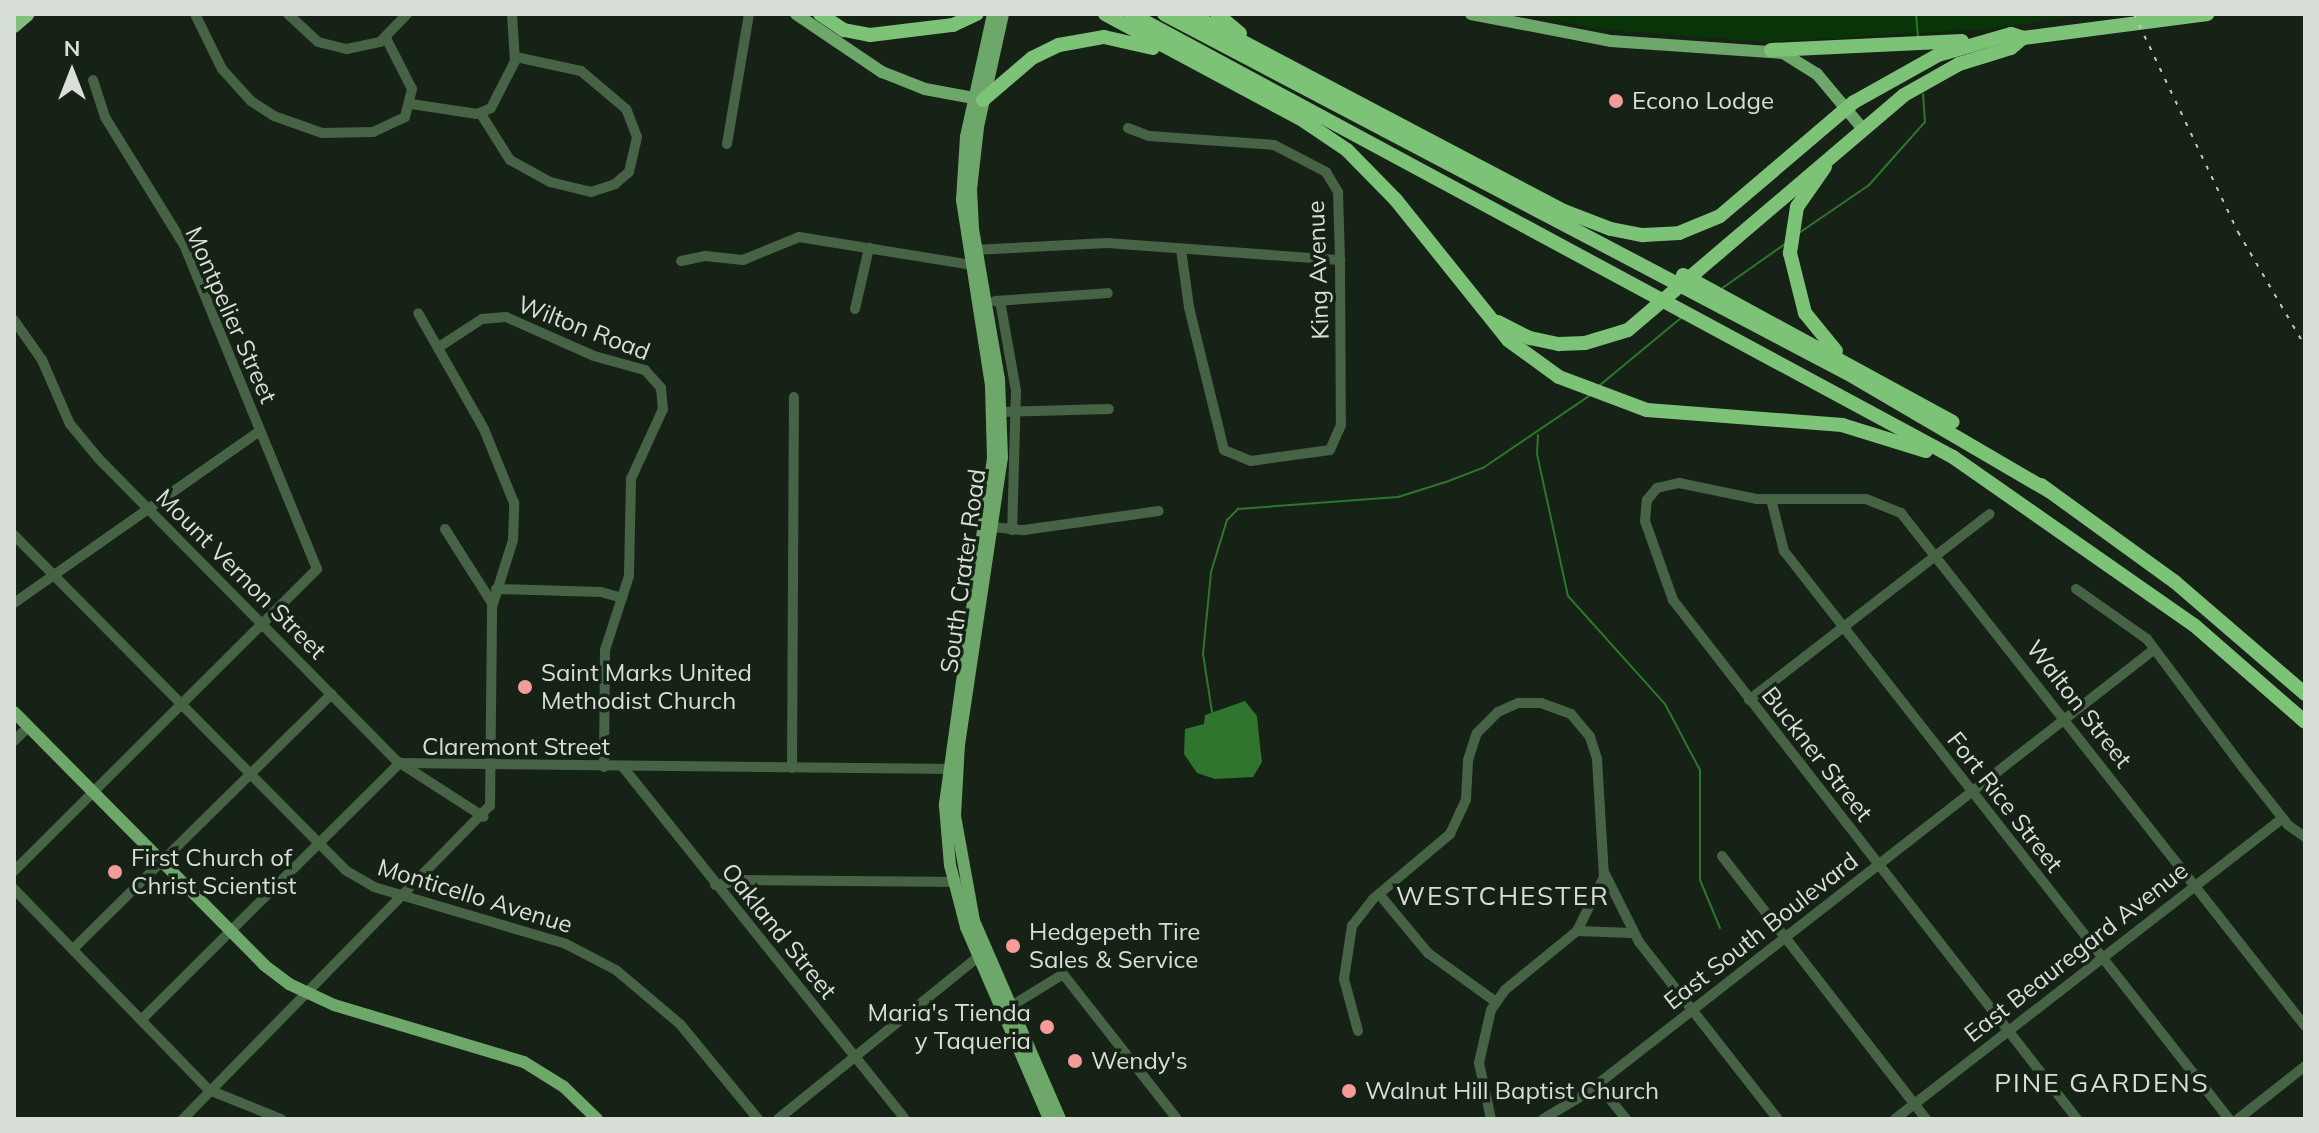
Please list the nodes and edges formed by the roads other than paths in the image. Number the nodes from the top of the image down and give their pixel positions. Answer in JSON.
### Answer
{"nodes":[{"id":1,"x":28,"y":14,"type":"edge"},
{"id":2,"x":195,"y":14,"type":"edge"},
{"id":3,"x":288,"y":14,"type":"edge"},
{"id":4,"x":407,"y":14,"type":"edge"},
{"id":5,"x":512,"y":14,"type":"edge"},
{"id":6,"x":749,"y":14,"type":"edge"},
{"id":7,"x":796,"y":14,"type":"edge"},
{"id":8,"x":820,"y":14,"type":"edge"},
{"id":9,"x":977,"y":14,"type":"edge"},
{"id":10,"x":993,"y":14,"type":"edge"},
{"id":11,"x":1003,"y":14,"type":"edge"},
{"id":12,"x":1105,"y":14,"type":"edge"},
{"id":13,"x":1131,"y":14,"type":"edge"},
{"id":14,"x":1164,"y":14,"type":"edge"},
{"id":15,"x":1190,"y":14,"type":"edge"},
{"id":16,"x":1217,"y":14,"type":"edge"},
{"id":17,"x":1471,"y":14,"type":"edge"},
{"id":18,"x":2207,"y":14,"type":"edge"},
{"id":19,"x":14,"y":26,"type":"edge"},
{"id":20,"x":386,"y":38,"type":"junction"},
{"id":21,"x":2023,"y":38,"type":"junction"},
{"id":22,"x":1979,"y":41,"type":"junction"},
{"id":23,"x":1771,"y":50,"type":"junction"},
{"id":24,"x":1265,"y":53,"type":"junction"},
{"id":25,"x":516,"y":57,"type":"junction"},
{"id":26,"x":1215,"y":73,"type":"junction"},
{"id":27,"x":93,"y":80,"type":"dead end"},
{"id":28,"x":979,"y":99,"type":"junction"},
{"id":29,"x":411,"y":104,"type":"junction"},
{"id":30,"x":1846,"y":108,"type":"junction"},
{"id":31,"x":481,"y":114,"type":"junction"},
{"id":32,"x":1128,"y":128,"type":"dead end"},
{"id":33,"x":1862,"y":128,"type":"junction"},
{"id":34,"x":1850,"y":138,"type":"junction"},
{"id":35,"x":727,"y":144,"type":"dead end"},
{"id":36,"x":1570,"y":214,"type":"junction"},
{"id":37,"x":869,"y":248,"type":"junction"},
{"id":38,"x":1181,"y":249,"type":"junction"},
{"id":39,"x":971,"y":250,"type":"junction"},
{"id":40,"x":1340,"y":260,"type":"junction"},
{"id":41,"x":681,"y":261,"type":"dead end"},
{"id":42,"x":974,"y":266,"type":"junction"},
{"id":43,"x":1675,"y":276,"type":"junction"},
{"id":44,"x":1703,"y":291,"type":"junction"},
{"id":45,"x":1108,"y":293,"type":"dead end"},
{"id":46,"x":1000,"y":301,"type":"junction"},
{"id":47,"x":985,"y":302,"type":"junction"},
{"id":48,"x":855,"y":309,"type":"dead end"},
{"id":49,"x":1481,"y":310,"type":"junction"},
{"id":50,"x":418,"y":313,"type":"dead end"},
{"id":51,"x":14,"y":320,"type":"edge"},
{"id":52,"x":439,"y":347,"type":"junction"},
{"id":53,"x":1845,"y":360,"type":"junction"},
{"id":54,"x":794,"y":397,"type":"dead end"},
{"id":55,"x":1109,"y":409,"type":"dead end"},
{"id":56,"x":998,"y":411,"type":"junction"},
{"id":57,"x":1017,"y":411,"type":"junction"},
{"id":58,"x":260,"y":431,"type":"junction"},
{"id":59,"x":1995,"y":484,"type":"junction"},
{"id":60,"x":2049,"y":491,"type":"junction"},
{"id":61,"x":1771,"y":499,"type":"junction"},
{"id":62,"x":148,"y":509,"type":"junction"},
{"id":63,"x":1159,"y":511,"type":"dead end"},
{"id":64,"x":1990,"y":514,"type":"dead end"},
{"id":65,"x":993,"y":527,"type":"junction"},
{"id":66,"x":445,"y":529,"type":"dead end"},
{"id":67,"x":1012,"y":530,"type":"junction"},
{"id":68,"x":14,"y":535,"type":"edge"},
{"id":69,"x":1936,"y":553,"type":"junction"},
{"id":70,"x":54,"y":575,"type":"junction"},
{"id":71,"x":496,"y":589,"type":"junction"},
{"id":72,"x":2076,"y":589,"type":"dead end"},
{"id":73,"x":622,"y":598,"type":"junction"},
{"id":74,"x":14,"y":603,"type":"edge"},
{"id":75,"x":492,"y":603,"type":"junction"},
{"id":76,"x":263,"y":625,"type":"junction"},
{"id":77,"x":1842,"y":625,"type":"junction"},
{"id":78,"x":2152,"y":651,"type":"junction"},
{"id":79,"x":332,"y":694,"type":"junction"},
{"id":80,"x":2305,"y":694,"type":"edge"},
{"id":81,"x":1749,"y":700,"type":"junction"},
{"id":82,"x":182,"y":705,"type":"junction"},
{"id":83,"x":14,"y":712,"type":"edge"},
{"id":84,"x":2064,"y":719,"type":"junction"},
{"id":85,"x":2305,"y":722,"type":"edge"},
{"id":86,"x":28,"y":727,"type":"junction"},
{"id":87,"x":14,"y":741,"type":"edge"},
{"id":88,"x":400,"y":763,"type":"junction"},
{"id":89,"x":491,"y":767,"type":"junction"},
{"id":90,"x":604,"y":767,"type":"junction"},
{"id":91,"x":623,"y":767,"type":"junction"},
{"id":92,"x":792,"y":768,"type":"junction"},
{"id":93,"x":952,"y":769,"type":"junction"},
{"id":94,"x":251,"y":774,"type":"junction"},
{"id":95,"x":1972,"y":792,"type":"junction"},
{"id":96,"x":94,"y":793,"type":"junction"},
{"id":97,"x":484,"y":817,"type":"junction"},
{"id":98,"x":2283,"y":818,"type":"junction"},
{"id":99,"x":2305,"y":837,"type":"edge"},
{"id":100,"x":319,"y":844,"type":"junction"},
{"id":101,"x":1722,"y":856,"type":"dead end"},
{"id":102,"x":162,"y":862,"type":"junction"},
{"id":103,"x":1878,"y":865,"type":"junction"},
{"id":104,"x":14,"y":871,"type":"edge"},
{"id":105,"x":1605,"y":872,"type":"junction"},
{"id":106,"x":958,"y":882,"type":"junction"},
{"id":107,"x":715,"y":885,"type":"junction"},
{"id":108,"x":2194,"y":885,"type":"junction"},
{"id":109,"x":14,"y":889,"type":"edge"},
{"id":110,"x":1379,"y":894,"type":"junction"},
{"id":111,"x":405,"y":896,"type":"junction"},
{"id":112,"x":231,"y":931,"type":"junction"},
{"id":113,"x":1577,"y":931,"type":"junction"},
{"id":114,"x":1633,"y":933,"type":"junction"},
{"id":115,"x":1786,"y":937,"type":"junction"},
{"id":116,"x":73,"y":949,"type":"junction"},
{"id":117,"x":981,"y":954,"type":"junction"},
{"id":118,"x":2102,"y":959,"type":"junction"},
{"id":119,"x":306,"y":993,"type":"junction"},
{"id":120,"x":1496,"y":1002,"type":"junction"},
{"id":121,"x":1006,"y":1010,"type":"junction"},
{"id":122,"x":1692,"y":1010,"type":"junction"},
{"id":123,"x":142,"y":1019,"type":"junction"},
{"id":124,"x":2305,"y":1026,"type":"edge"},
{"id":125,"x":1358,"y":1031,"type":"dead end"},
{"id":126,"x":2008,"y":1031,"type":"junction"},
{"id":127,"x":855,"y":1057,"type":"junction"},
{"id":128,"x":2305,"y":1066,"type":"edge"},
{"id":129,"x":1598,"y":1084,"type":"junction"},
{"id":130,"x":209,"y":1090,"type":"junction"},
{"id":131,"x":1915,"y":1104,"type":"junction"},
{"id":132,"x":183,"y":1119,"type":"edge"},
{"id":133,"x":281,"y":1119,"type":"edge"},
{"id":134,"x":597,"y":1119,"type":"edge"},
{"id":135,"x":758,"y":1119,"type":"edge"},
{"id":136,"x":778,"y":1119,"type":"edge"},
{"id":137,"x":905,"y":1119,"type":"edge"},
{"id":138,"x":1049,"y":1119,"type":"edge"},
{"id":139,"x":1060,"y":1119,"type":"edge"},
{"id":140,"x":1177,"y":1119,"type":"edge"},
{"id":141,"x":1491,"y":1119,"type":"edge"},
{"id":142,"x":1543,"y":1119,"type":"edge"},
{"id":143,"x":1626,"y":1119,"type":"edge"},
{"id":144,"x":1778,"y":1119,"type":"edge"},
{"id":145,"x":1895,"y":1119,"type":"edge"},
{"id":146,"x":1926,"y":1119,"type":"edge"},
{"id":147,"x":2077,"y":1119,"type":"edge"},
{"id":148,"x":2229,"y":1119,"type":"edge"},
{"id":149,"x":2238,"y":1119,"type":"edge"}],
"edges":[{"from":1,"to":19,"type":"highway"},
{"from":2,"to":29,"type":"street"},
{"from":3,"to":20,"type":"street"},
{"from":4,"to":20,"type":"street"},
{"from":5,"to":25,"type":"street"},
{"from":6,"to":35,"type":"street"},
{"from":7,"to":28,"type":"main road"},
{"from":8,"to":9,"type":"highway"},
{"from":10,"to":28,"type":"main road","name":"South Crater Road"},
{"from":11,"to":28,"type":"main road","name":"South Crater Road"},
{"from":12,"to":26,"type":"highway"},
{"from":13,"to":59,"type":"highway"},
{"from":14,"to":43,"type":"highway"},
{"from":15,"to":24,"type":"highway"},
{"from":16,"to":24,"type":"highway"},
{"from":17,"to":23,"type":"main road"},
{"from":18,"to":21,"type":"highway"},
{"from":20,"to":29,"type":"street"},
{"from":21,"to":22,"type":"highway"},
{"from":21,"to":33,"type":"highway"},
{"from":22,"to":23,"type":"highway"},
{"from":22,"to":30,"type":"highway"},
{"from":23,"to":30,"type":"main road"},
{"from":24,"to":36,"type":"highway"},
{"from":25,"to":31,"type":"street"},
{"from":25,"to":31,"type":"street"},
{"from":26,"to":28,"type":"highway"},
{"from":26,"to":49,"type":"highway"},
{"from":27,"to":58,"type":"street","name":"Montpelier Street"},
{"from":28,"to":39,"type":"main road","name":"South Crater Road"},
{"from":29,"to":31,"type":"street"},
{"from":30,"to":33,"type":"main road"},
{"from":30,"to":36,"type":"highway"},
{"from":32,"to":40,"type":"street","name":"King Avenue"},
{"from":33,"to":34,"type":"highway"},
{"from":34,"to":49,"type":"highway"},
{"from":34,"to":53,"type":"highway"},
{"from":36,"to":43,"type":"highway"},
{"from":37,"to":41,"type":"street"},
{"from":37,"to":42,"type":"street"},
{"from":37,"to":48,"type":"street"},
{"from":38,"to":39,"type":"street"},
{"from":38,"to":40,"type":"street"},
{"from":38,"to":40,"type":"street","name":"King Avenue"},
{"from":39,"to":42,"type":"main road","name":"South Crater Road"},
{"from":42,"to":47,"type":"main road","name":"South Crater Road"},
{"from":42,"to":56,"type":"main road","name":"South Crater Road"},
{"from":43,"to":44,"type":"highway"},
{"from":44,"to":53,"type":"highway"},
{"from":44,"to":60,"type":"highway"},
{"from":45,"to":46,"type":"street"},
{"from":46,"to":47,"type":"street"},
{"from":46,"to":57,"type":"street"},
{"from":47,"to":56,"type":"main road","name":"South Crater Road"},
{"from":49,"to":59,"type":"highway"},
{"from":50,"to":52,"type":"street"},
{"from":51,"to":62,"type":"street","name":"Mount Vernon Street"},
{"from":52,"to":71,"type":"street"},
{"from":52,"to":73,"type":"street","name":"Wilton Road"},
{"from":53,"to":60,"type":"highway"},
{"from":54,"to":92,"type":"street"},
{"from":55,"to":57,"type":"street"},
{"from":56,"to":57,"type":"street"},
{"from":56,"to":65,"type":"main road","name":"South Crater Road"},
{"from":56,"to":93,"type":"main road","name":"South Crater Road"},
{"from":57,"to":67,"type":"street"},
{"from":58,"to":62,"type":"street"},
{"from":58,"to":76,"type":"street","name":"Montpelier Street"},
{"from":59,"to":85,"type":"highway"},
{"from":60,"to":80,"type":"highway"},
{"from":61,"to":69,"type":"street","name":"Walton Street"},
{"from":61,"to":77,"type":"street","name":"Fort Rice Street"},
{"from":61,"to":81,"type":"street","name":"Buckner Street"},
{"from":62,"to":70,"type":"street"},
{"from":62,"to":76,"type":"street","name":"Mount Vernon Street"},
{"from":63,"to":67,"type":"street"},
{"from":64,"to":69,"type":"street"},
{"from":65,"to":67,"type":"street"},
{"from":65,"to":93,"type":"main road","name":"South Crater Road"},
{"from":66,"to":75,"type":"street"},
{"from":68,"to":70,"type":"street","name":"Monticello Avenue"},
{"from":69,"to":77,"type":"street"},
{"from":69,"to":84,"type":"street","name":"Walton Street"},
{"from":70,"to":74,"type":"street"},
{"from":70,"to":82,"type":"street","name":"Monticello Avenue"},
{"from":71,"to":73,"type":"street"},
{"from":71,"to":75,"type":"street"},
{"from":72,"to":78,"type":"street"},
{"from":73,"to":90,"type":"street","name":"Wilton Road"},
{"from":75,"to":89,"type":"street"},
{"from":76,"to":79,"type":"street","name":"Mount Vernon Street"},
{"from":76,"to":82,"type":"street"},
{"from":77,"to":81,"type":"street"},
{"from":77,"to":95,"type":"street","name":"Fort Rice Street"},
{"from":78,"to":84,"type":"street","name":"East South Boulevard"},
{"from":78,"to":98,"type":"street"},
{"from":79,"to":88,"type":"street","name":"Mount Vernon Street"},
{"from":79,"to":94,"type":"street"},
{"from":81,"to":103,"type":"street","name":"Buckner Street"},
{"from":82,"to":94,"type":"street","name":"Monticello Avenue"},
{"from":82,"to":96,"type":"street"},
{"from":83,"to":86,"type":"main road"},
{"from":84,"to":95,"type":"street","name":"East South Boulevard"},
{"from":84,"to":108,"type":"street","name":"Walton Street"},
{"from":86,"to":87,"type":"street"},
{"from":86,"to":96,"type":"main road"},
{"from":88,"to":89,"type":"street","name":"Claremont Street"},
{"from":88,"to":97,"type":"street","name":"Mount Vernon Street"},
{"from":88,"to":100,"type":"street","name":"Claremont Street"},
{"from":89,"to":90,"type":"street","name":"Claremont Street"},
{"from":89,"to":97,"type":"street"},
{"from":90,"to":91,"type":"street","name":"Claremont Street"},
{"from":91,"to":92,"type":"street","name":"Claremont Street"},
{"from":91,"to":107,"type":"street","name":"Oakland Street"},
{"from":92,"to":93,"type":"street","name":"Claremont Street"},
{"from":93,"to":106,"type":"main road","name":"South Crater Road"},
{"from":94,"to":100,"type":"street","name":"Monticello Avenue"},
{"from":94,"to":102,"type":"street"},
{"from":95,"to":103,"type":"street","name":"East South Boulevard"},
{"from":95,"to":118,"type":"street","name":"Fort Rice Street"},
{"from":96,"to":102,"type":"main road"},
{"from":96,"to":104,"type":"street"},
{"from":97,"to":111,"type":"street"},
{"from":98,"to":99,"type":"street"},
{"from":98,"to":108,"type":"street","name":"East Beauregard Avenue"},
{"from":100,"to":111,"type":"street","name":"Monticello Avenue"},
{"from":100,"to":112,"type":"street","name":"Claremont Street"},
{"from":101,"to":115,"type":"street"},
{"from":102,"to":112,"type":"main road"},
{"from":102,"to":116,"type":"street"},
{"from":103,"to":115,"type":"street","name":"East South Boulevard"},
{"from":103,"to":126,"type":"street","name":"Buckner Street"},
{"from":105,"to":110,"type":"street"},
{"from":105,"to":113,"type":"street"},
{"from":105,"to":114,"type":"street"},
{"from":106,"to":107,"type":"street"},
{"from":106,"to":117,"type":"main road","name":"South Crater Road"},
{"from":107,"to":127,"type":"street","name":"Oakland Street"},
{"from":108,"to":118,"type":"street","name":"East Beauregard Avenue"},
{"from":108,"to":124,"type":"street","name":"Walton Street"},
{"from":109,"to":116,"type":"street"},
{"from":110,"to":120,"type":"street"},
{"from":110,"to":125,"type":"street"},
{"from":111,"to":119,"type":"street"},
{"from":111,"to":135,"type":"street","name":"Monticello Avenue"},
{"from":112,"to":119,"type":"main road"},
{"from":112,"to":123,"type":"street","name":"Claremont Street"},
{"from":113,"to":114,"type":"street"},
{"from":113,"to":120,"type":"street"},
{"from":114,"to":122,"type":"street"},
{"from":115,"to":122,"type":"street","name":"East South Boulevard"},
{"from":115,"to":131,"type":"street"},
{"from":116,"to":123,"type":"street"},
{"from":117,"to":121,"type":"main road","name":"South Crater Road"},
{"from":117,"to":127,"type":"street"},
{"from":118,"to":126,"type":"street","name":"East Beauregard Avenue"},
{"from":118,"to":148,"type":"street","name":"Fort Rice Street"},
{"from":119,"to":130,"type":"street"},
{"from":119,"to":134,"type":"main road"},
{"from":120,"to":141,"type":"street"},
{"from":121,"to":138,"type":"main road","name":"South Crater Road"},
{"from":121,"to":139,"type":"main road","name":"South Crater Road"},
{"from":121,"to":140,"type":"street"},
{"from":122,"to":129,"type":"street","name":"East South Boulevard"},
{"from":122,"to":144,"type":"street"},
{"from":123,"to":130,"type":"street"},
{"from":126,"to":131,"type":"street","name":"East Beauregard Avenue"},
{"from":126,"to":147,"type":"street","name":"Buckner Street"},
{"from":127,"to":136,"type":"street"},
{"from":127,"to":137,"type":"street","name":"Oakland Street"},
{"from":128,"to":149,"type":"street"},
{"from":129,"to":142,"type":"street","name":"East South Boulevard"},
{"from":129,"to":143,"type":"street"},
{"from":130,"to":132,"type":"street"},
{"from":130,"to":133,"type":"street"},
{"from":131,"to":145,"type":"street","name":"East Beauregard Avenue"},
{"from":131,"to":146,"type":"street"}]}
